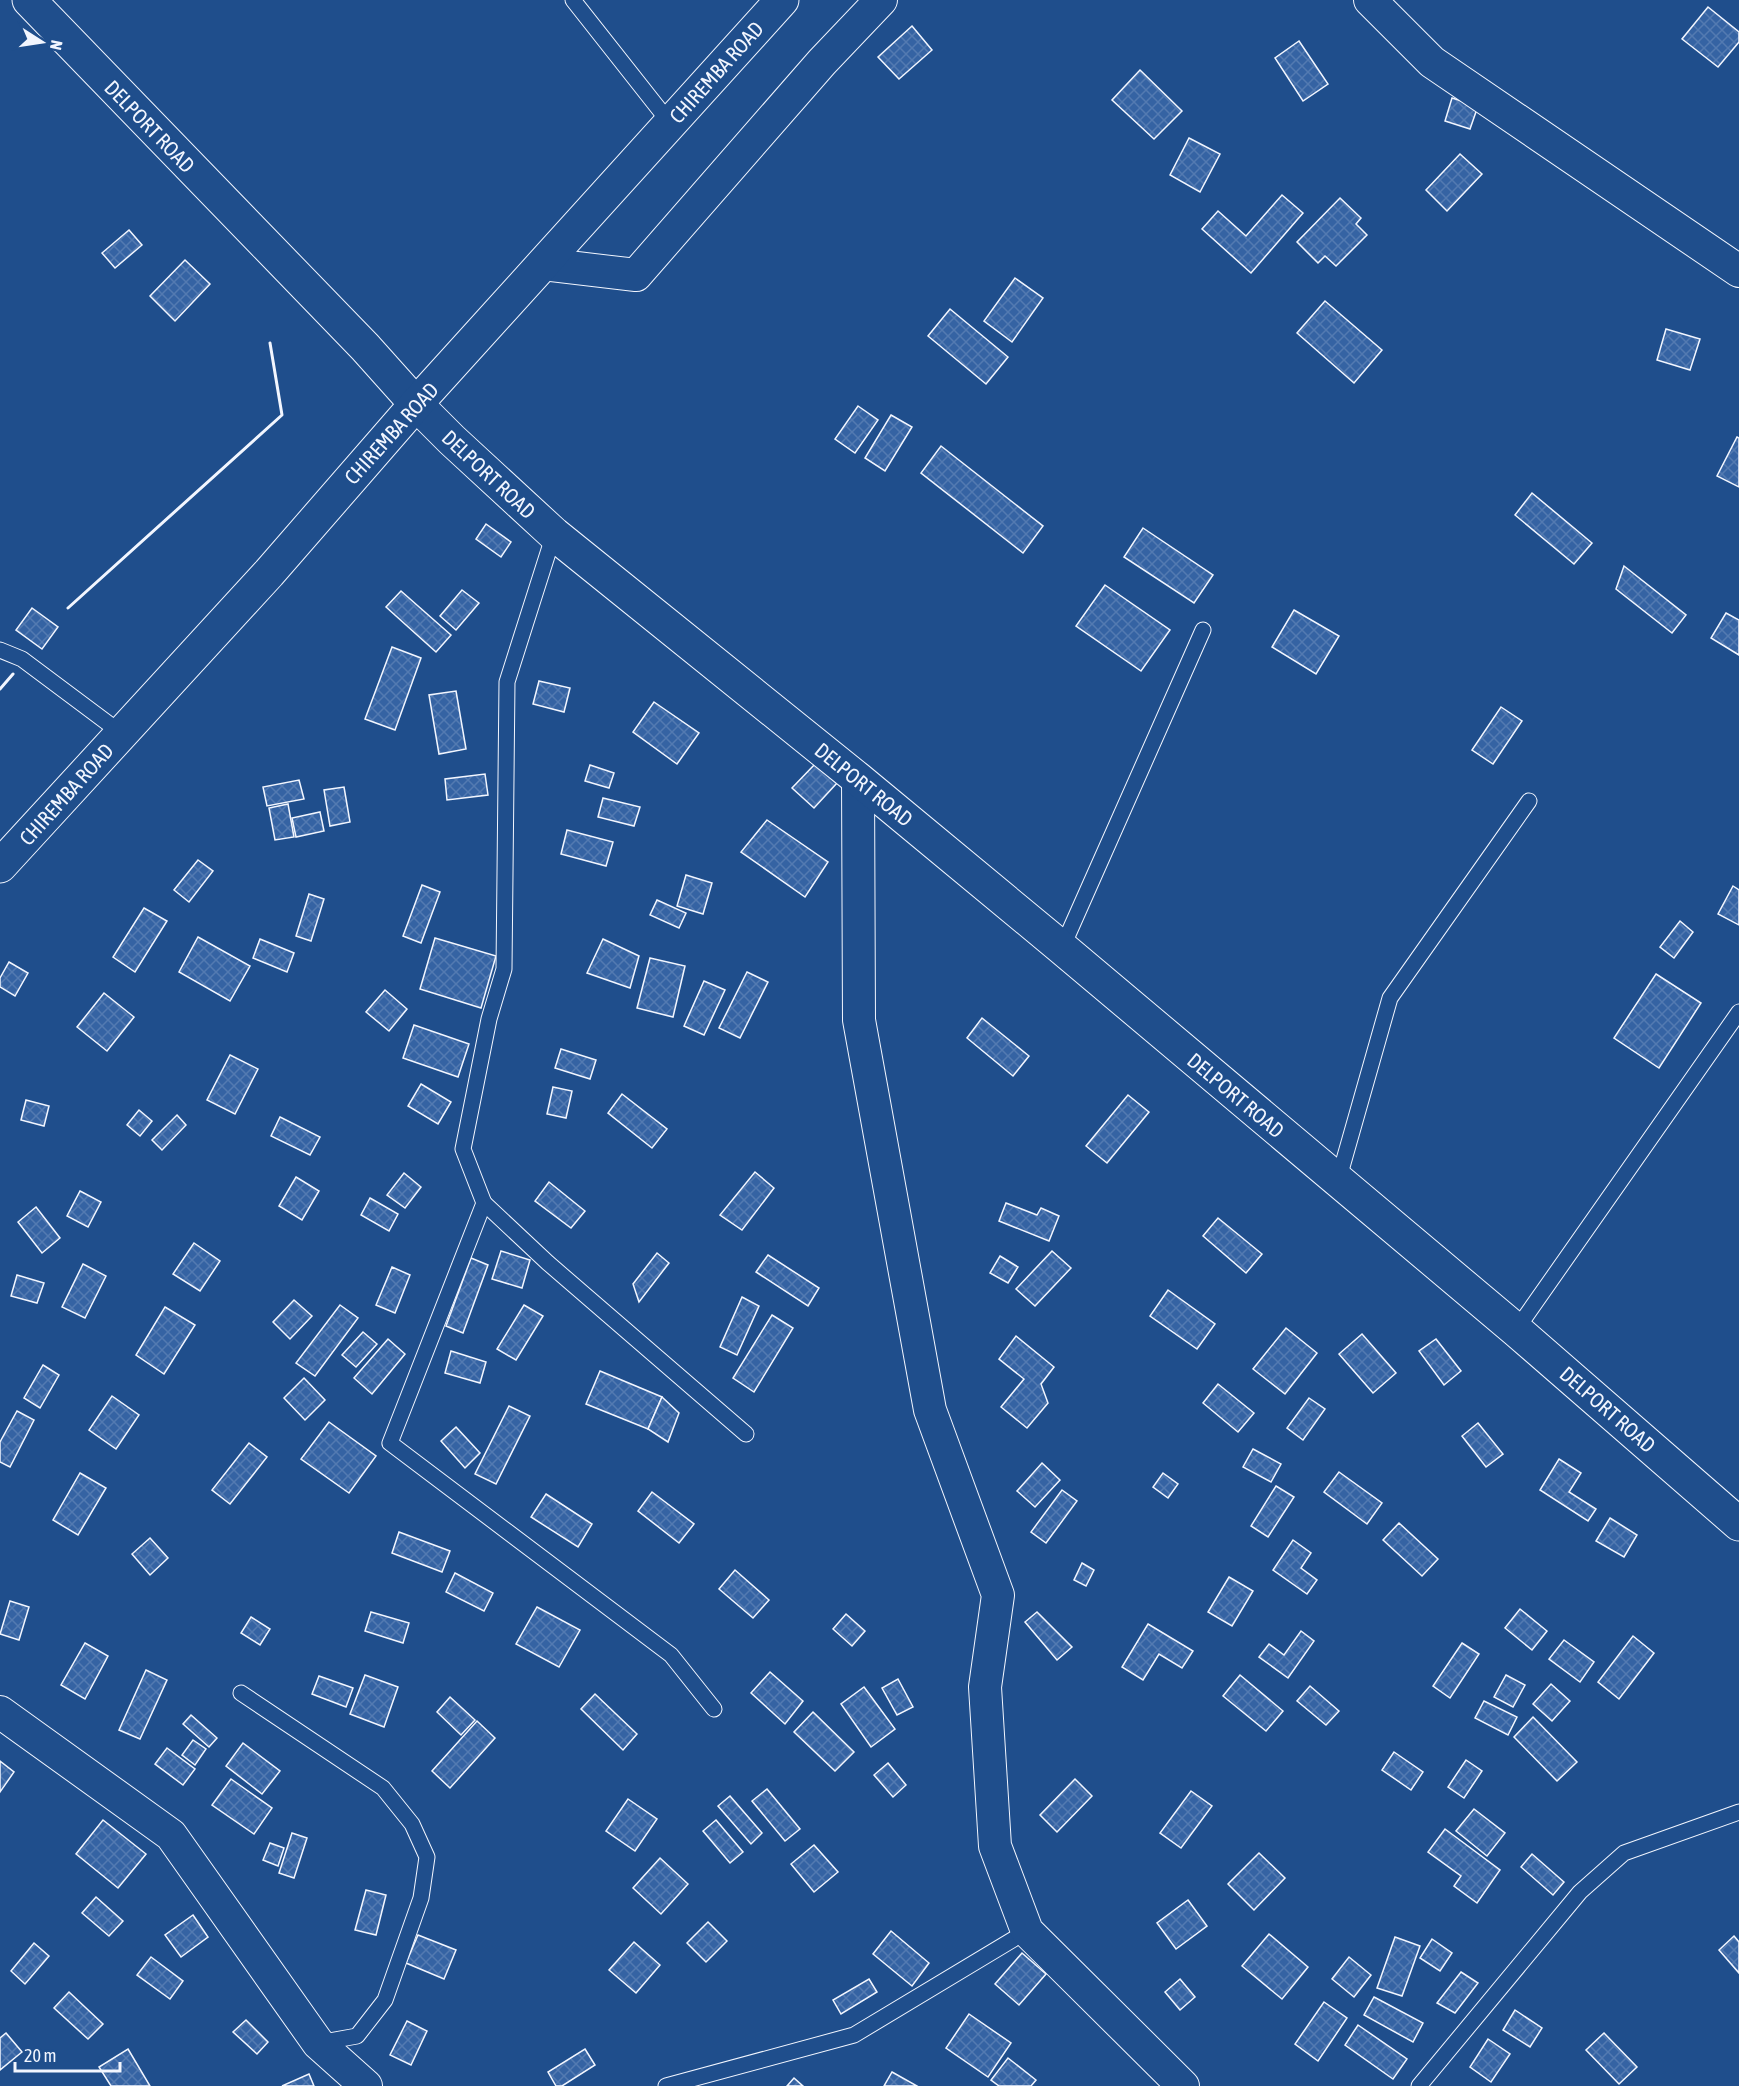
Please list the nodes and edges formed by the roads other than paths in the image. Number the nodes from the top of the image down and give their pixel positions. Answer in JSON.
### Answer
{"nodes":[{"id":1,"x":30,"y":0,"type":"edge"},
{"id":2,"x":573,"y":0,"type":"edge"},
{"id":3,"x":782,"y":0,"type":"edge"},
{"id":4,"x":881,"y":0,"type":"edge"},
{"id":5,"x":1370,"y":0,"type":"edge"},
{"id":6,"x":670,"y":123,"type":"junction"},
{"id":7,"x":543,"y":264,"type":"junction"},
{"id":8,"x":1739,"y":271,"type":"edge"},
{"id":9,"x":416,"y":404,"type":"junction"},
{"id":10,"x":554,"y":534,"type":"junction"},
{"id":11,"x":1203,"y":630,"type":"dead end"},
{"id":12,"x":0,"y":650,"type":"edge"},
{"id":13,"x":121,"y":733,"type":"junction"},
{"id":14,"x":858,"y":779,"type":"junction"},
{"id":15,"x":1529,"y":801,"type":"dead end"},
{"id":16,"x":0,"y":866,"type":"edge"},
{"id":17,"x":1062,"y":948,"type":"junction"},
{"id":18,"x":1739,"y":1012,"type":"edge"},
{"id":19,"x":1338,"y":1181,"type":"junction"},
{"id":20,"x":484,"y":1203,"type":"junction"},
{"id":21,"x":1516,"y":1330,"type":"junction"},
{"id":22,"x":746,"y":1434,"type":"dead end"},
{"id":23,"x":1739,"y":1524,"type":"edge"},
{"id":24,"x":242,"y":1694,"type":"dead end"},
{"id":25,"x":714,"y":1709,"type":"dead end"},
{"id":26,"x":0,"y":1712,"type":"edge"},
{"id":27,"x":1739,"y":1812,"type":"edge"},
{"id":28,"x":1027,"y":1931,"type":"junction"},
{"id":29,"x":318,"y":2043,"type":"junction"},
{"id":30,"x":366,"y":2086,"type":"edge"},
{"id":31,"x":666,"y":2086,"type":"edge"},
{"id":32,"x":1183,"y":2086,"type":"edge"},
{"id":33,"x":1419,"y":2086,"type":"edge"}],
"edges":[{"from":1,"to":9,"type":"street","name":"DELPORT ROAD"},
{"from":2,"to":6,"type":"lane"},
{"from":3,"to":6,"type":"street","name":"CHIREMBA ROAD"},
{"from":4,"to":7,"type":"street"},
{"from":5,"to":8,"type":"street"},
{"from":6,"to":7,"type":"street","name":"CHIREMBA ROAD"},
{"from":7,"to":9,"type":"street","name":"CHIREMBA ROAD"},
{"from":9,"to":10,"type":"street","name":"DELPORT ROAD"},
{"from":9,"to":13,"type":"street","name":"CHIREMBA ROAD"},
{"from":10,"to":14,"type":"street","name":"DELPORT ROAD"},
{"from":10,"to":20,"type":"lane"},
{"from":11,"to":17,"type":"lane"},
{"from":12,"to":13,"type":"lane"},
{"from":13,"to":16,"type":"street","name":"CHIREMBA ROAD"},
{"from":14,"to":17,"type":"street","name":"DELPORT ROAD"},
{"from":14,"to":28,"type":"street"},
{"from":15,"to":19,"type":"lane"},
{"from":17,"to":19,"type":"street","name":"DELPORT ROAD"},
{"from":18,"to":21,"type":"lane"},
{"from":19,"to":21,"type":"street","name":"DELPORT ROAD"},
{"from":20,"to":22,"type":"lane"},
{"from":20,"to":25,"type":"lane"},
{"from":21,"to":23,"type":"street","name":"DELPORT ROAD"},
{"from":24,"to":29,"type":"lane"},
{"from":26,"to":29,"type":"street"},
{"from":27,"to":33,"type":"lane"},
{"from":28,"to":31,"type":"lane"},
{"from":28,"to":32,"type":"street"},
{"from":29,"to":30,"type":"street"}]}
